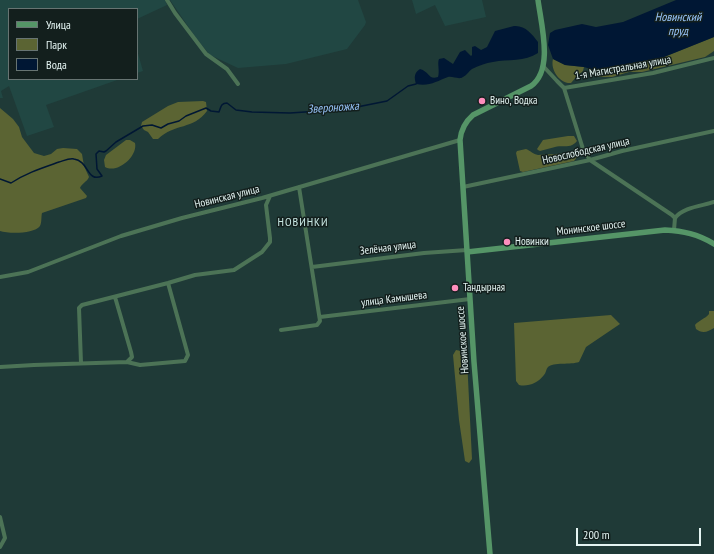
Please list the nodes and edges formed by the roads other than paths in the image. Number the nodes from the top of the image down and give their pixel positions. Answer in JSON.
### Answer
{"nodes":[{"id":1,"x":167,"y":0,"type":"edge"},
{"id":2,"x":538,"y":0,"type":"edge"},
{"id":3,"x":714,"y":58,"type":"edge"},
{"id":4,"x":544,"y":67,"type":"junction"},
{"id":5,"x":238,"y":84,"type":"dead end"},
{"id":6,"x":564,"y":88,"type":"junction"},
{"id":7,"x":714,"y":130,"type":"edge"},
{"id":8,"x":460,"y":140,"type":"junction"},
{"id":9,"x":590,"y":160,"type":"junction"},
{"id":10,"x":298,"y":187,"type":"junction"},
{"id":11,"x":463,"y":187,"type":"junction"},
{"id":12,"x":270,"y":195,"type":"junction"},
{"id":13,"x":258,"y":198,"type":"junction"},
{"id":14,"x":714,"y":202,"type":"edge"},
{"id":15,"x":266,"y":205,"type":"junction"},
{"id":16,"x":675,"y":218,"type":"junction"},
{"id":17,"x":674,"y":230,"type":"junction"},
{"id":18,"x":714,"y":244,"type":"edge"},
{"id":19,"x":467,"y":251,"type":"junction"},
{"id":20,"x":312,"y":267,"type":"junction"},
{"id":21,"x":0,"y":277,"type":"edge"},
{"id":22,"x":168,"y":284,"type":"junction"},
{"id":23,"x":115,"y":297,"type":"junction"},
{"id":24,"x":470,"y":299,"type":"junction"},
{"id":25,"x":320,"y":317,"type":"junction"},
{"id":26,"x":281,"y":330,"type":"dead end"},
{"id":27,"x":127,"y":362,"type":"junction"},
{"id":28,"x":81,"y":363,"type":"junction"},
{"id":29,"x":0,"y":367,"type":"edge"},
{"id":30,"x":0,"y":517,"type":"edge"},
{"id":31,"x":0,"y":548,"type":"edge"},
{"id":32,"x":490,"y":554,"type":"edge"}],
"edges":[{"from":1,"to":5,"type":"street"},
{"from":2,"to":4,"type":"main road"},
{"from":3,"to":6,"type":"street","name":"1-я Магистральная улица"},
{"from":4,"to":6,"type":"street","name":"1-я Магистральная улица"},
{"from":4,"to":8,"type":"main road","name":"Новинское шоссе"},
{"from":6,"to":9,"type":"street"},
{"from":7,"to":9,"type":"street","name":"Новослободская улица"},
{"from":8,"to":10,"type":"street","name":"Новинская улица"},
{"from":8,"to":11,"type":"main road","name":"Новинское шоссе"},
{"from":9,"to":11,"type":"street","name":"Новослободская улица"},
{"from":9,"to":16,"type":"street"},
{"from":10,"to":12,"type":"street","name":"Новинская улица"},
{"from":10,"to":20,"type":"street"},
{"from":11,"to":19,"type":"main road","name":"Новинское шоссе"},
{"from":12,"to":13,"type":"street","name":"Новинская улица"},
{"from":12,"to":15,"type":"street"},
{"from":13,"to":15,"type":"street"},
{"from":13,"to":21,"type":"street","name":"Новинская улица"},
{"from":14,"to":16,"type":"street"},
{"from":15,"to":22,"type":"street"},
{"from":16,"to":17,"type":"street"},
{"from":17,"to":18,"type":"main road","name":"Монинское шоссе"},
{"from":17,"to":19,"type":"main road","name":"Монинское шоссе"},
{"from":19,"to":20,"type":"street","name":"Зелёная улица"},
{"from":19,"to":24,"type":"main road","name":"Новинское шоссе"},
{"from":20,"to":25,"type":"street"},
{"from":22,"to":23,"type":"street"},
{"from":22,"to":27,"type":"street"},
{"from":23,"to":27,"type":"street"},
{"from":23,"to":28,"type":"street"},
{"from":24,"to":25,"type":"street","name":"улица Камышева"},
{"from":24,"to":32,"type":"main road","name":"Новинское шоссе"},
{"from":25,"to":26,"type":"street"},
{"from":27,"to":28,"type":"street"},
{"from":28,"to":29,"type":"street"},
{"from":30,"to":31,"type":"street"}]}
